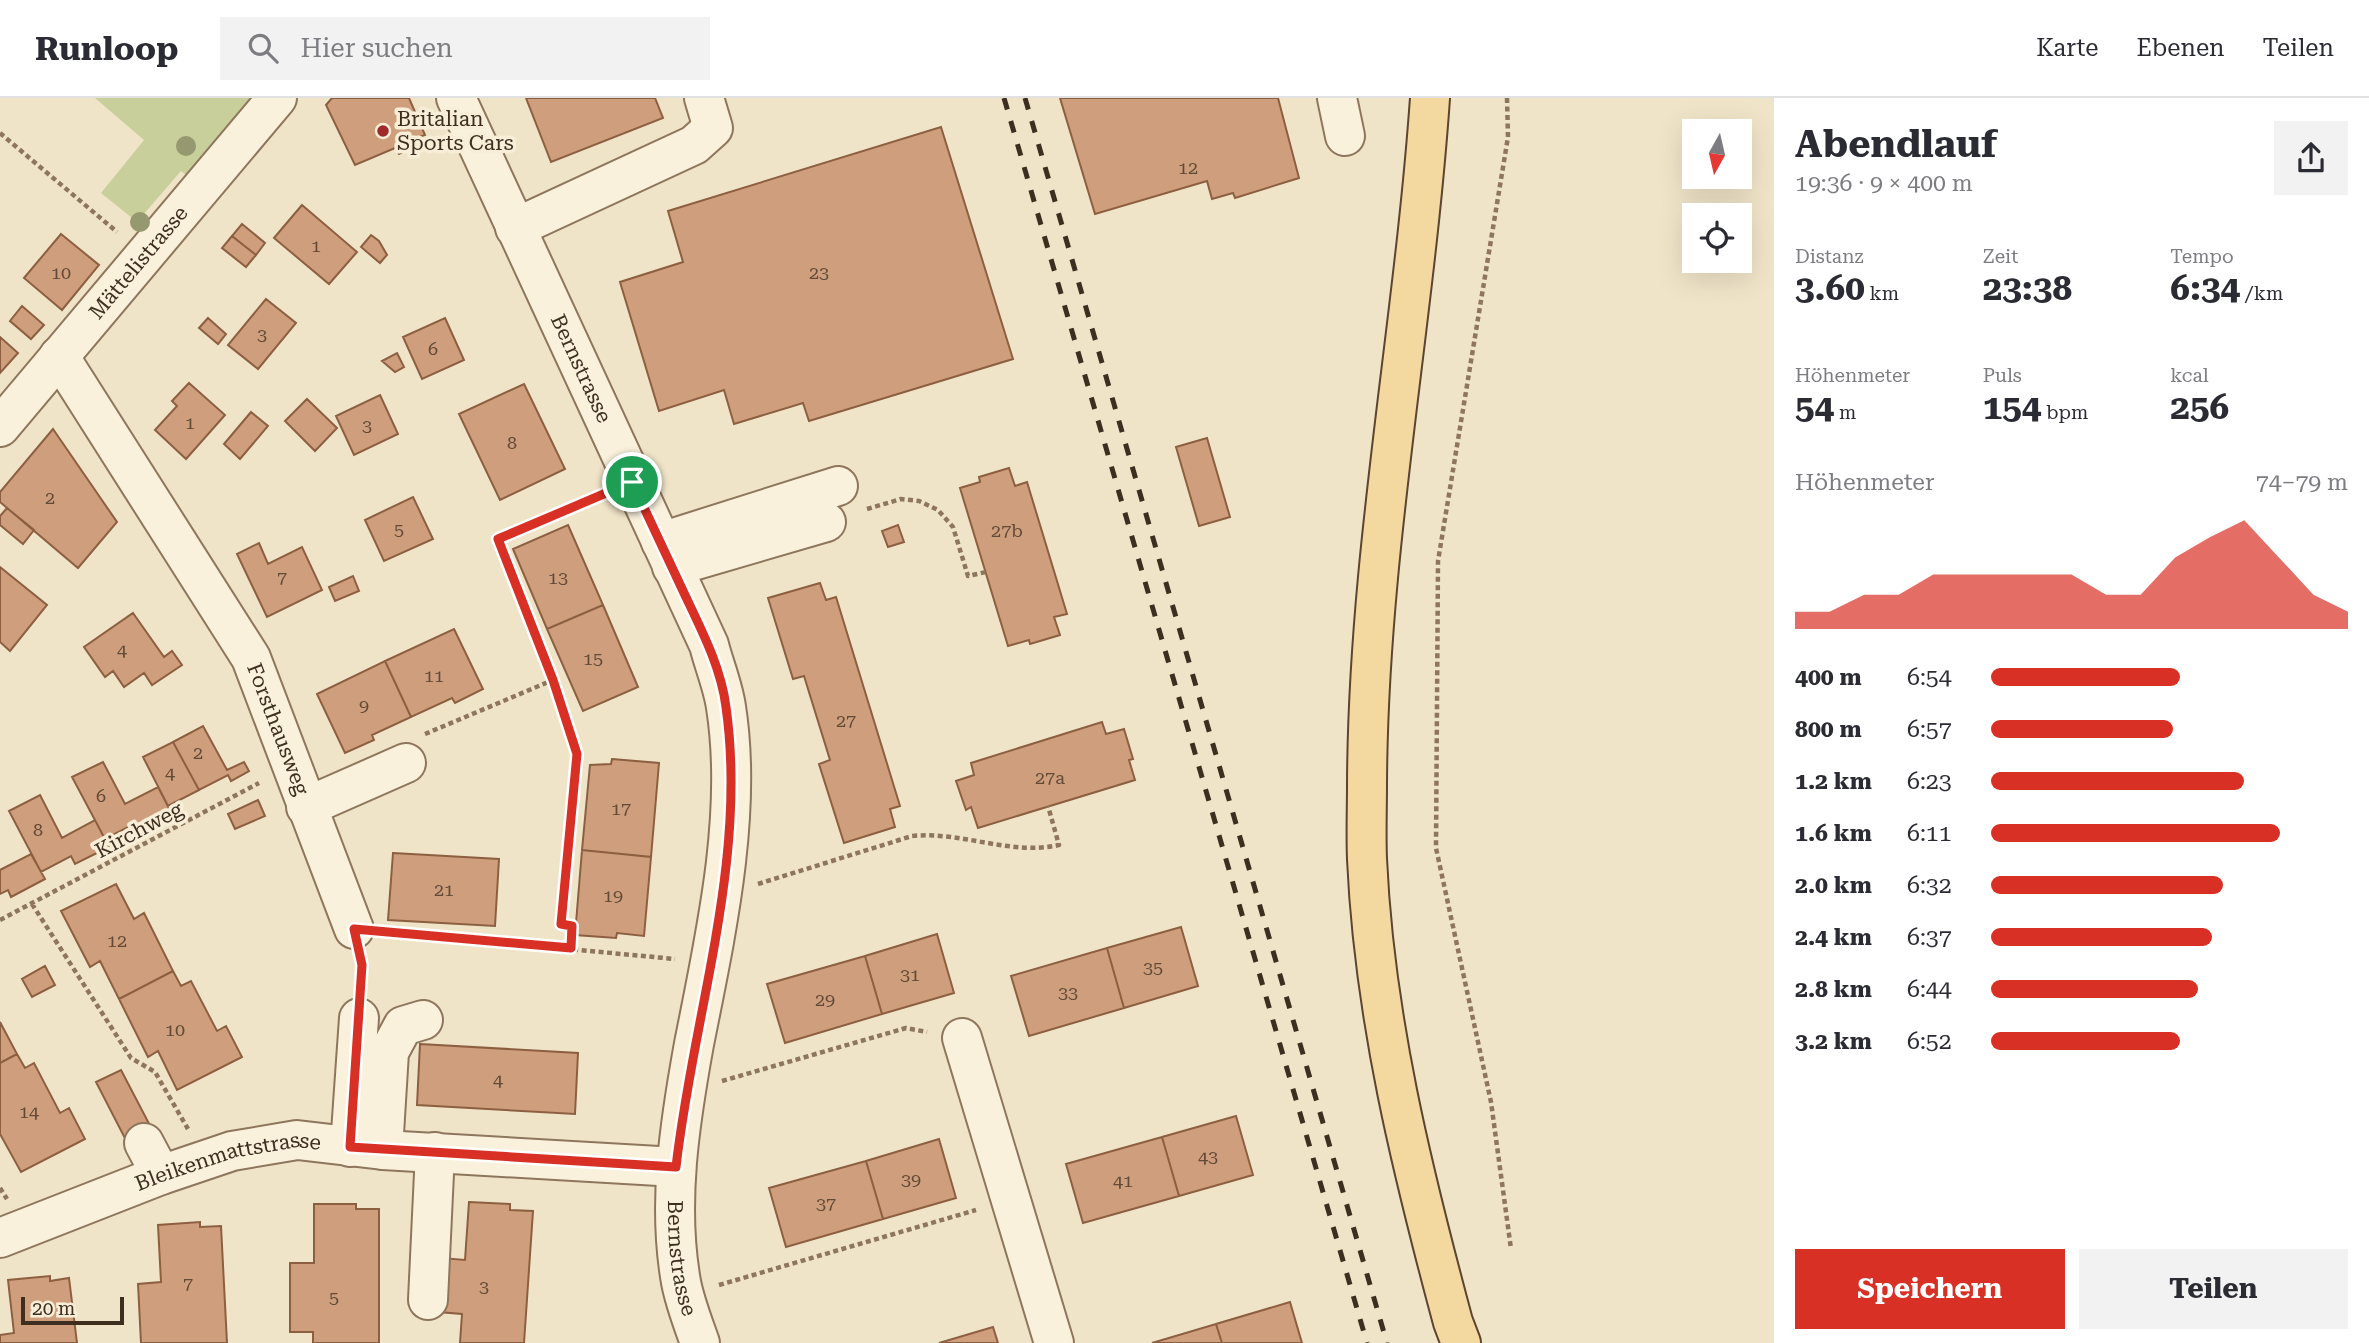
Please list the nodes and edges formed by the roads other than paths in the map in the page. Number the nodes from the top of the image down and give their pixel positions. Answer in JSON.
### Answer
{"nodes":[{"id":1,"x":277,"y":98,"type":"edge"},
{"id":2,"x":456,"y":98,"type":"edge"},
{"id":3,"x":704,"y":98,"type":"edge"},
{"id":4,"x":1337,"y":98,"type":"edge"},
{"id":5,"x":1430,"y":98,"type":"edge"},
{"id":6,"x":1345,"y":136,"type":"dead end"},
{"id":7,"x":515,"y":228,"type":"junction"},
{"id":8,"x":59,"y":356,"type":"junction"},
{"id":9,"x":0,"y":427,"type":"edge"},
{"id":10,"x":832,"y":504,"type":"road end"},
{"id":11,"x":666,"y":554,"type":"junction"},
{"id":12,"x":406,"y":763,"type":"dead end"},
{"id":13,"x":306,"y":807,"type":"junction"},
{"id":14,"x":354,"y":929,"type":"road end"},
{"id":15,"x":359,"y":1018,"type":"road end"},
{"id":16,"x":423,"y":1020,"type":"dead end"},
{"id":17,"x":962,"y":1038,"type":"road end"},
{"id":18,"x":366,"y":1148,"type":"junction"},
{"id":19,"x":435,"y":1152,"type":"junction"},
{"id":20,"x":676,"y":1167,"type":"junction"},
{"id":21,"x":0,"y":1238,"type":"edge"},
{"id":22,"x":428,"y":1300,"type":"dead end"},
{"id":23,"x":700,"y":1343,"type":"edge"},
{"id":24,"x":1054,"y":1343,"type":"edge"},
{"id":25,"x":1461,"y":1343,"type":"edge"}],
"edges":[{"from":1,"to":8,"type":"street","name":"Mättelistrasse"},
{"from":2,"to":7,"type":"street","name":"Bernstrasse"},
{"from":3,"to":7,"type":"street"},
{"from":4,"to":6,"type":"street"},
{"from":5,"to":25,"type":"main road"},
{"from":7,"to":11,"type":"street","name":"Bernstrasse"},
{"from":8,"to":9,"type":"street","name":"Mättelistrasse"},
{"from":8,"to":13,"type":"street","name":"Forsthausweg"},
{"from":10,"to":11,"type":"street"},
{"from":11,"to":20,"type":"street","name":"Bernstrasse"},
{"from":12,"to":13,"type":"street"},
{"from":13,"to":14,"type":"street","name":"Forsthausweg"},
{"from":15,"to":18,"type":"street"},
{"from":16,"to":18,"type":"street"},
{"from":17,"to":24,"type":"street"},
{"from":18,"to":19,"type":"street","name":"Bleikenmattstrasse"},
{"from":18,"to":21,"type":"street","name":"Bleikenmattstrasse"},
{"from":19,"to":20,"type":"street","name":"Bleikenmattstrasse"},
{"from":19,"to":22,"type":"street"},
{"from":20,"to":23,"type":"street","name":"Bernstrasse"}]}
